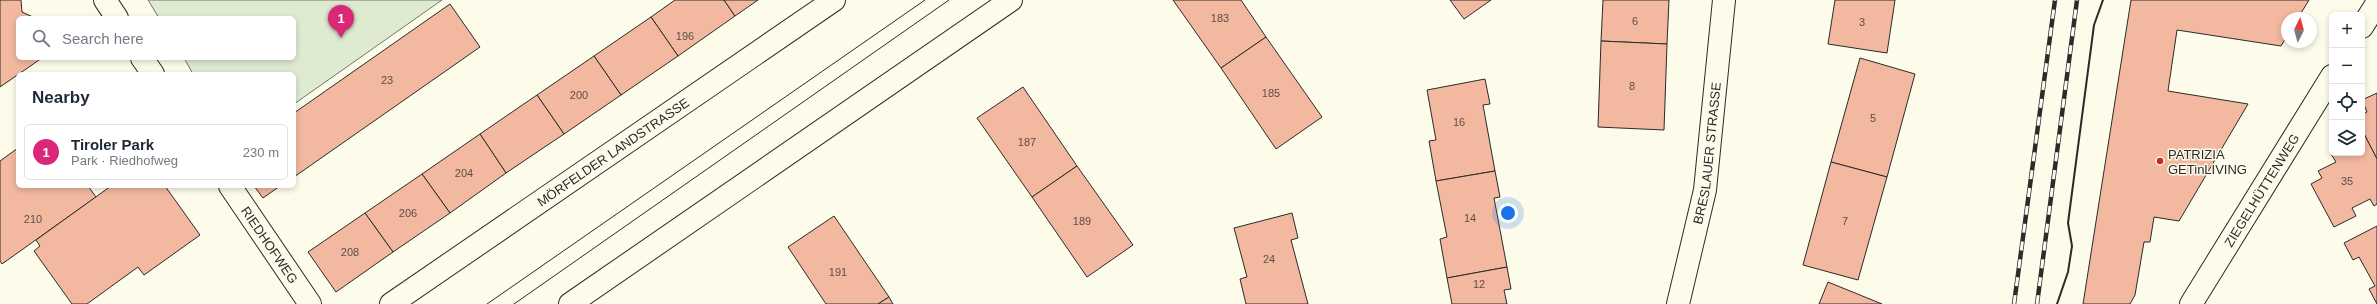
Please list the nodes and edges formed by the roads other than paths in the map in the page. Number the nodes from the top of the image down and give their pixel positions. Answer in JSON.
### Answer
{"nodes":[{"id":1,"x":105,"y":0,"type":"edge"},
{"id":2,"x":834,"y":0,"type":"edge"},
{"id":3,"x":1012,"y":0,"type":"edge"},
{"id":4,"x":1724,"y":0,"type":"edge"},
{"id":5,"x":2377,"y":2,"type":"edge"},
{"id":6,"x":116,"y":16,"type":"edge"},
{"id":7,"x":2365,"y":22,"type":"edge"},
{"id":8,"x":143,"y":60,"type":"edge"},
{"id":9,"x":152,"y":72,"type":"edge"},
{"id":10,"x":2329,"y":81,"type":"edge"},
{"id":11,"x":231,"y":188,"type":"edge"},
{"id":12,"x":2196,"y":300,"type":"edge"},
{"id":13,"x":310,"y":304,"type":"edge"},
{"id":14,"x":391,"y":304,"type":"edge"},
{"id":15,"x":570,"y":304,"type":"edge"},
{"id":16,"x":1678,"y":304,"type":"edge"}],
"edges":[{"from":1,"to":6,"type":"main road"},
{"from":2,"to":14,"type":"main road","name":"MÖRFELDER LANDSTRASSE"},
{"from":3,"to":15,"type":"main road"},
{"from":4,"to":16,"type":"main road","name":"BRESLAUER STRASSE"},
{"from":5,"to":7,"type":"main road"},
{"from":8,"to":9,"type":"main road"},
{"from":10,"to":12,"type":"main road","name":"ZIEGELHÜTTENWEG"},
{"from":11,"to":13,"type":"main road","name":"RIEDHOFWEG"}]}
